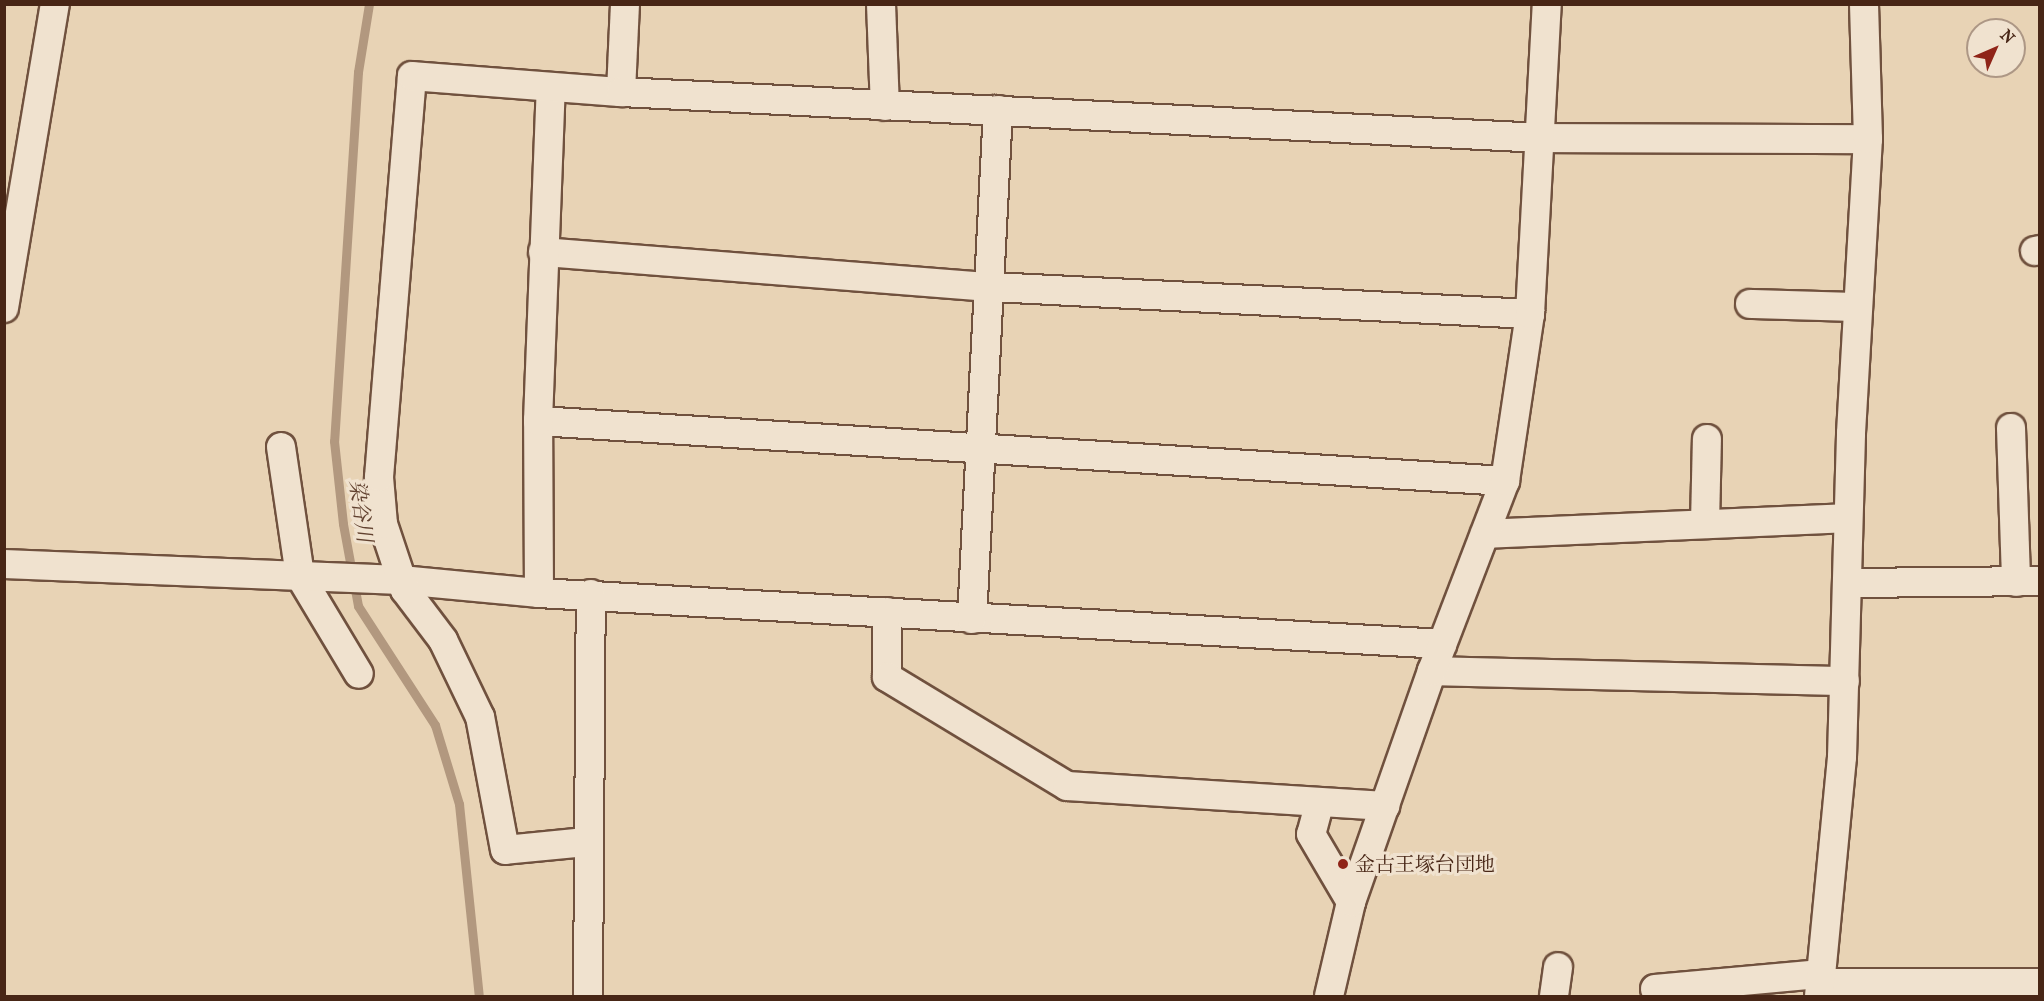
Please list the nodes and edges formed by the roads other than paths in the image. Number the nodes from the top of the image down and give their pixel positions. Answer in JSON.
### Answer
{"nodes":[{"id":1,"x":55,"y":4,"type":"edge"},
{"id":2,"x":625,"y":4,"type":"edge"},
{"id":3,"x":881,"y":4,"type":"edge"},
{"id":4,"x":1546,"y":4,"type":"edge"},
{"id":5,"x":1864,"y":4,"type":"edge"},
{"id":6,"x":551,"y":87,"type":"junction"},
{"id":7,"x":621,"y":92,"type":"junction"},
{"id":8,"x":885,"y":106,"type":"junction"},
{"id":9,"x":998,"y":110,"type":"junction"},
{"id":10,"x":1541,"y":138,"type":"junction"},
{"id":11,"x":1868,"y":139,"type":"junction"},
{"id":12,"x":543,"y":252,"type":"junction"},
{"id":13,"x":992,"y":287,"type":"junction"},
{"id":14,"x":1750,"y":304,"type":"dead end"},
{"id":15,"x":1858,"y":307,"type":"junction"},
{"id":16,"x":4,"y":308,"type":"edge"},
{"id":17,"x":1530,"y":314,"type":"junction"},
{"id":18,"x":538,"y":421,"type":"junction"},
{"id":19,"x":2011,"y":428,"type":"dead end"},
{"id":20,"x":1707,"y":439,"type":"dead end"},
{"id":21,"x":281,"y":447,"type":"dead end"},
{"id":22,"x":980,"y":448,"type":"junction"},
{"id":23,"x":1505,"y":481,"type":"junction"},
{"id":24,"x":1848,"y":518,"type":"junction"},
{"id":25,"x":1705,"y":524,"type":"junction"},
{"id":26,"x":1485,"y":534,"type":"junction"},
{"id":27,"x":4,"y":564,"type":"edge"},
{"id":28,"x":300,"y":576,"type":"junction"},
{"id":29,"x":388,"y":580,"type":"junction"},
{"id":30,"x":2028,"y":581,"type":"edge"},
{"id":31,"x":1850,"y":583,"type":"junction"},
{"id":32,"x":539,"y":593,"type":"junction"},
{"id":33,"x":591,"y":594,"type":"junction"},
{"id":34,"x":887,"y":612,"type":"junction"},
{"id":35,"x":972,"y":619,"type":"junction"},
{"id":36,"x":1443,"y":644,"type":"junction"},
{"id":37,"x":1432,"y":671,"type":"junction"},
{"id":38,"x":359,"y":674,"type":"dead end"},
{"id":39,"x":1845,"y":681,"type":"junction"},
{"id":40,"x":1319,"y":805,"type":"junction"},
{"id":41,"x":1385,"y":806,"type":"junction"},
{"id":42,"x":586,"y":842,"type":"junction"},
{"id":43,"x":1351,"y":902,"type":"junction"},
{"id":44,"x":1558,"y":966,"type":"dead end"},
{"id":45,"x":2040,"y":983,"type":"edge"},
{"id":46,"x":1820,"y":984,"type":"edge"},
{"id":47,"x":1655,"y":988,"type":"dead end"},
{"id":48,"x":588,"y":996,"type":"edge"},
{"id":49,"x":1329,"y":996,"type":"edge"},
{"id":50,"x":1554,"y":996,"type":"edge"}],
"edges":[{"from":1,"to":16,"type":"street"},
{"from":2,"to":7,"type":"street"},
{"from":3,"to":8,"type":"street"},
{"from":4,"to":10,"type":"street"},
{"from":5,"to":11,"type":"street"},
{"from":6,"to":7,"type":"street"},
{"from":6,"to":12,"type":"street"},
{"from":6,"to":29,"type":"street"},
{"from":7,"to":8,"type":"street"},
{"from":8,"to":9,"type":"street"},
{"from":9,"to":10,"type":"street"},
{"from":9,"to":13,"type":"street"},
{"from":10,"to":11,"type":"street"},
{"from":10,"to":17,"type":"street"},
{"from":11,"to":15,"type":"street"},
{"from":12,"to":13,"type":"street"},
{"from":12,"to":18,"type":"street"},
{"from":13,"to":17,"type":"street"},
{"from":13,"to":22,"type":"street"},
{"from":14,"to":15,"type":"street"},
{"from":15,"to":24,"type":"street"},
{"from":17,"to":23,"type":"street"},
{"from":18,"to":22,"type":"street"},
{"from":18,"to":32,"type":"street"},
{"from":19,"to":30,"type":"street"},
{"from":20,"to":25,"type":"street"},
{"from":21,"to":28,"type":"street"},
{"from":22,"to":23,"type":"street"},
{"from":22,"to":35,"type":"street"},
{"from":23,"to":26,"type":"street"},
{"from":24,"to":25,"type":"street"},
{"from":24,"to":31,"type":"street"},
{"from":25,"to":26,"type":"street"},
{"from":26,"to":36,"type":"street"},
{"from":27,"to":28,"type":"street"},
{"from":28,"to":29,"type":"street"},
{"from":28,"to":38,"type":"street"},
{"from":29,"to":32,"type":"street"},
{"from":29,"to":42,"type":"street"},
{"from":30,"to":31,"type":"street"},
{"from":31,"to":39,"type":"street"},
{"from":32,"to":33,"type":"street"},
{"from":33,"to":34,"type":"street"},
{"from":33,"to":42,"type":"street"},
{"from":34,"to":35,"type":"street"},
{"from":34,"to":40,"type":"street"},
{"from":35,"to":36,"type":"street"},
{"from":36,"to":37,"type":"street"},
{"from":37,"to":39,"type":"street"},
{"from":37,"to":41,"type":"street"},
{"from":39,"to":46,"type":"street"},
{"from":40,"to":41,"type":"street"},
{"from":40,"to":43,"type":"street"},
{"from":41,"to":43,"type":"street"},
{"from":42,"to":48,"type":"street"},
{"from":43,"to":49,"type":"street"},
{"from":44,"to":50,"type":"street"},
{"from":45,"to":46,"type":"street"},
{"from":46,"to":47,"type":"street"}]}
